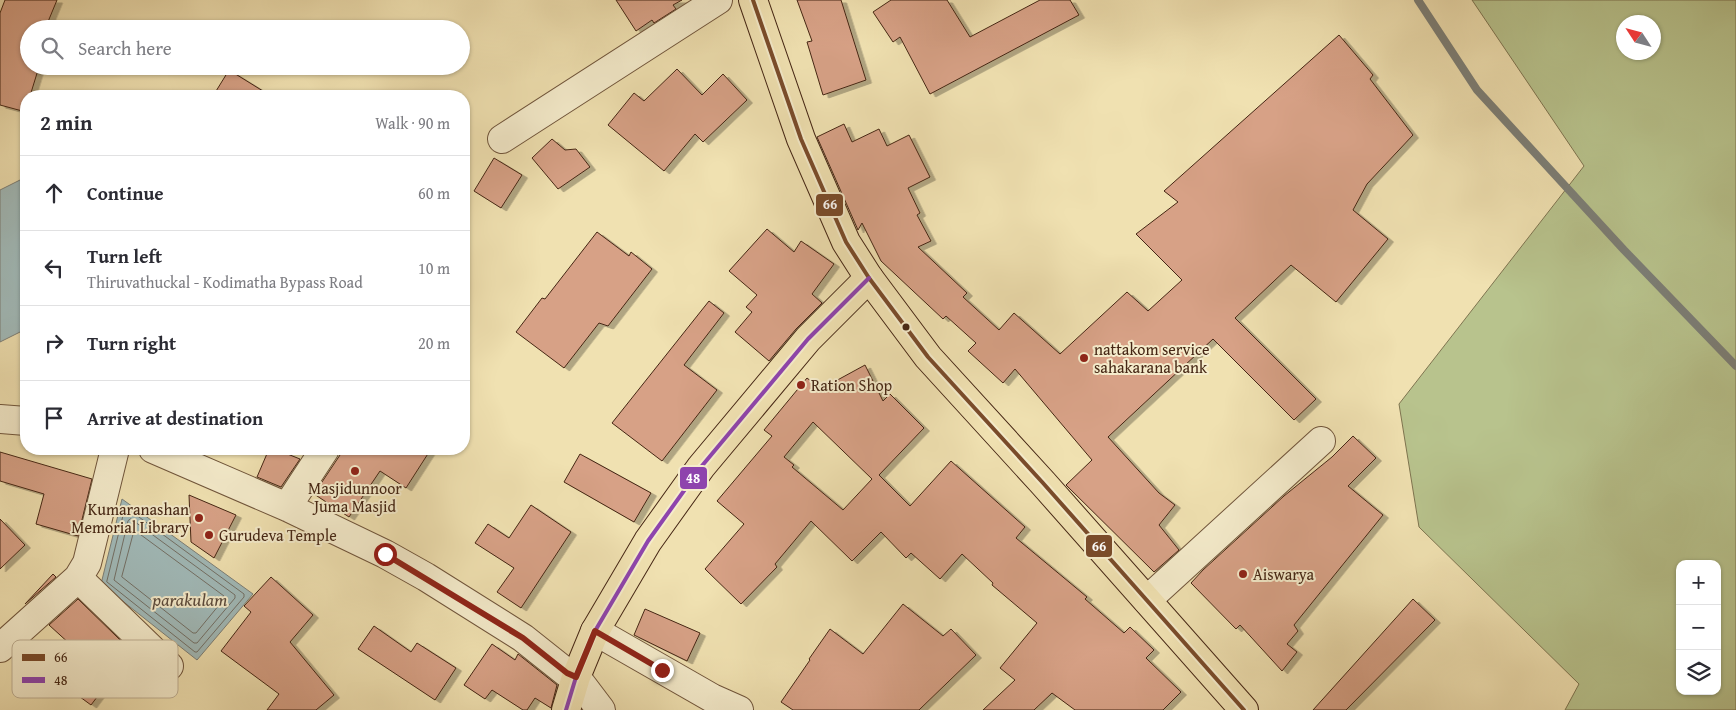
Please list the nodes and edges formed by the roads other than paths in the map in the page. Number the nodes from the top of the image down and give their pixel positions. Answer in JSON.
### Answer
{"nodes":[{"id":1,"x":718,"y":0,"type":"edge"},
{"id":2,"x":753,"y":0,"type":"edge"},
{"id":3,"x":502,"y":139,"type":"dead end"},
{"id":4,"x":868,"y":278,"type":"junction"},
{"id":5,"x":0,"y":419,"type":"edge"},
{"id":6,"x":20,"y":421,"type":"edge"},
{"id":7,"x":1321,"y":441,"type":"dead end"},
{"id":8,"x":113,"y":455,"type":"edge"},
{"id":9,"x":167,"y":455,"type":"edge"},
{"id":10,"x":321,"y":455,"type":"edge"},
{"id":11,"x":287,"y":507,"type":"junction"},
{"id":12,"x":78,"y":578,"type":"junction"},
{"id":13,"x":1146,"y":600,"type":"junction"},
{"id":14,"x":595,"y":631,"type":"junction"},
{"id":15,"x":142,"y":640,"type":"edge"},
{"id":16,"x":0,"y":648,"type":"edge"},
{"id":17,"x":576,"y":677,"type":"junction"},
{"id":18,"x":566,"y":710,"type":"edge"},
{"id":19,"x":601,"y":710,"type":"edge"},
{"id":20,"x":739,"y":710,"type":"edge"},
{"id":21,"x":1244,"y":710,"type":"edge"}],
"edges":[{"from":1,"to":3,"type":"street"},
{"from":2,"to":4,"type":"main road"},
{"from":4,"to":13,"type":"main road"},
{"from":4,"to":14,"type":"main road"},
{"from":5,"to":6,"type":"street"},
{"from":7,"to":13,"type":"street"},
{"from":8,"to":12,"type":"street"},
{"from":9,"to":11,"type":"street"},
{"from":10,"to":11,"type":"street"},
{"from":11,"to":17,"type":"street"},
{"from":12,"to":15,"type":"street"},
{"from":12,"to":16,"type":"street"},
{"from":13,"to":21,"type":"main road"},
{"from":14,"to":17,"type":"main road"},
{"from":14,"to":20,"type":"street"},
{"from":17,"to":18,"type":"main road"},
{"from":17,"to":19,"type":"street"}]}
